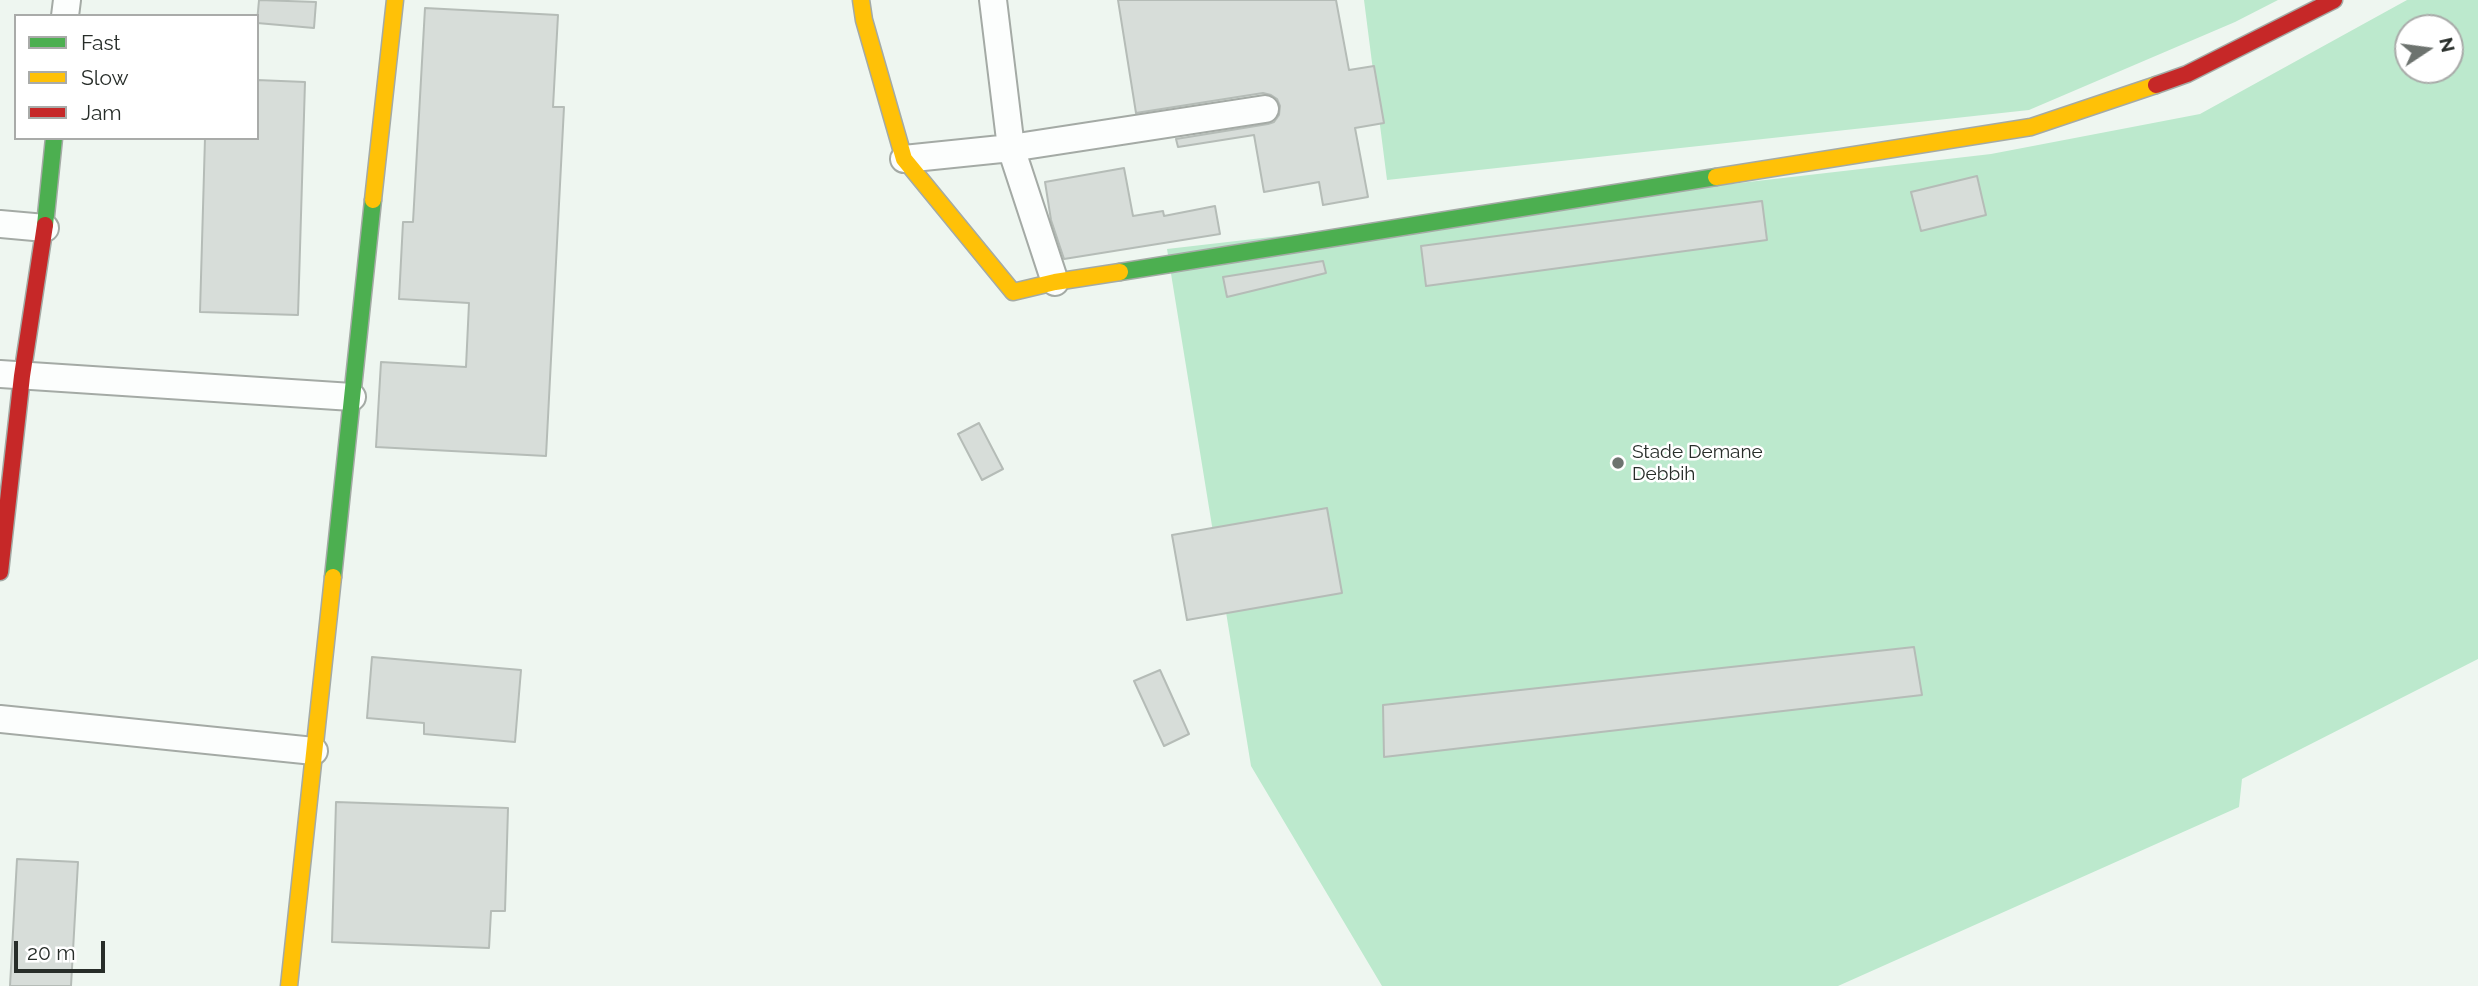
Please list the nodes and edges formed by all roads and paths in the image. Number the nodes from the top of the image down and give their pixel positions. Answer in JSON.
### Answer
{"nodes":[{"id":1,"x":394,"y":0,"type":"edge"},
{"id":2,"x":993,"y":0,"type":"edge"},
{"id":3,"x":2334,"y":0,"type":"edge"},
{"id":4,"x":859,"y":7,"type":"edge"},
{"id":5,"x":1265,"y":109,"type":"dead end"},
{"id":6,"x":54,"y":140,"type":"edge"},
{"id":7,"x":1011,"y":148,"type":"junction"},
{"id":8,"x":904,"y":159,"type":"junction"},
{"id":9,"x":0,"y":224,"type":"edge"},
{"id":10,"x":45,"y":228,"type":"junction"},
{"id":11,"x":1055,"y":282,"type":"junction"},
{"id":12,"x":11,"y":375,"type":"edge"},
{"id":13,"x":352,"y":397,"type":"junction"},
{"id":14,"x":0,"y":572,"type":"edge"},
{"id":15,"x":0,"y":719,"type":"edge"},
{"id":16,"x":314,"y":751,"type":"junction"},
{"id":17,"x":289,"y":986,"type":"edge"}],
"edges":[{"from":1,"to":13,"type":"street"},
{"from":2,"to":7,"type":"street"},
{"from":3,"to":11,"type":"street"},
{"from":4,"to":8,"type":"street"},
{"from":5,"to":7,"type":"street"},
{"from":6,"to":10,"type":"street"},
{"from":7,"to":8,"type":"street"},
{"from":7,"to":11,"type":"street"},
{"from":8,"to":11,"type":"street"},
{"from":9,"to":10,"type":"street"},
{"from":10,"to":12,"type":"street"},
{"from":12,"to":13,"type":"street"},
{"from":12,"to":14,"type":"street"},
{"from":13,"to":16,"type":"street"},
{"from":15,"to":16,"type":"street"},
{"from":16,"to":17,"type":"street"}]}
